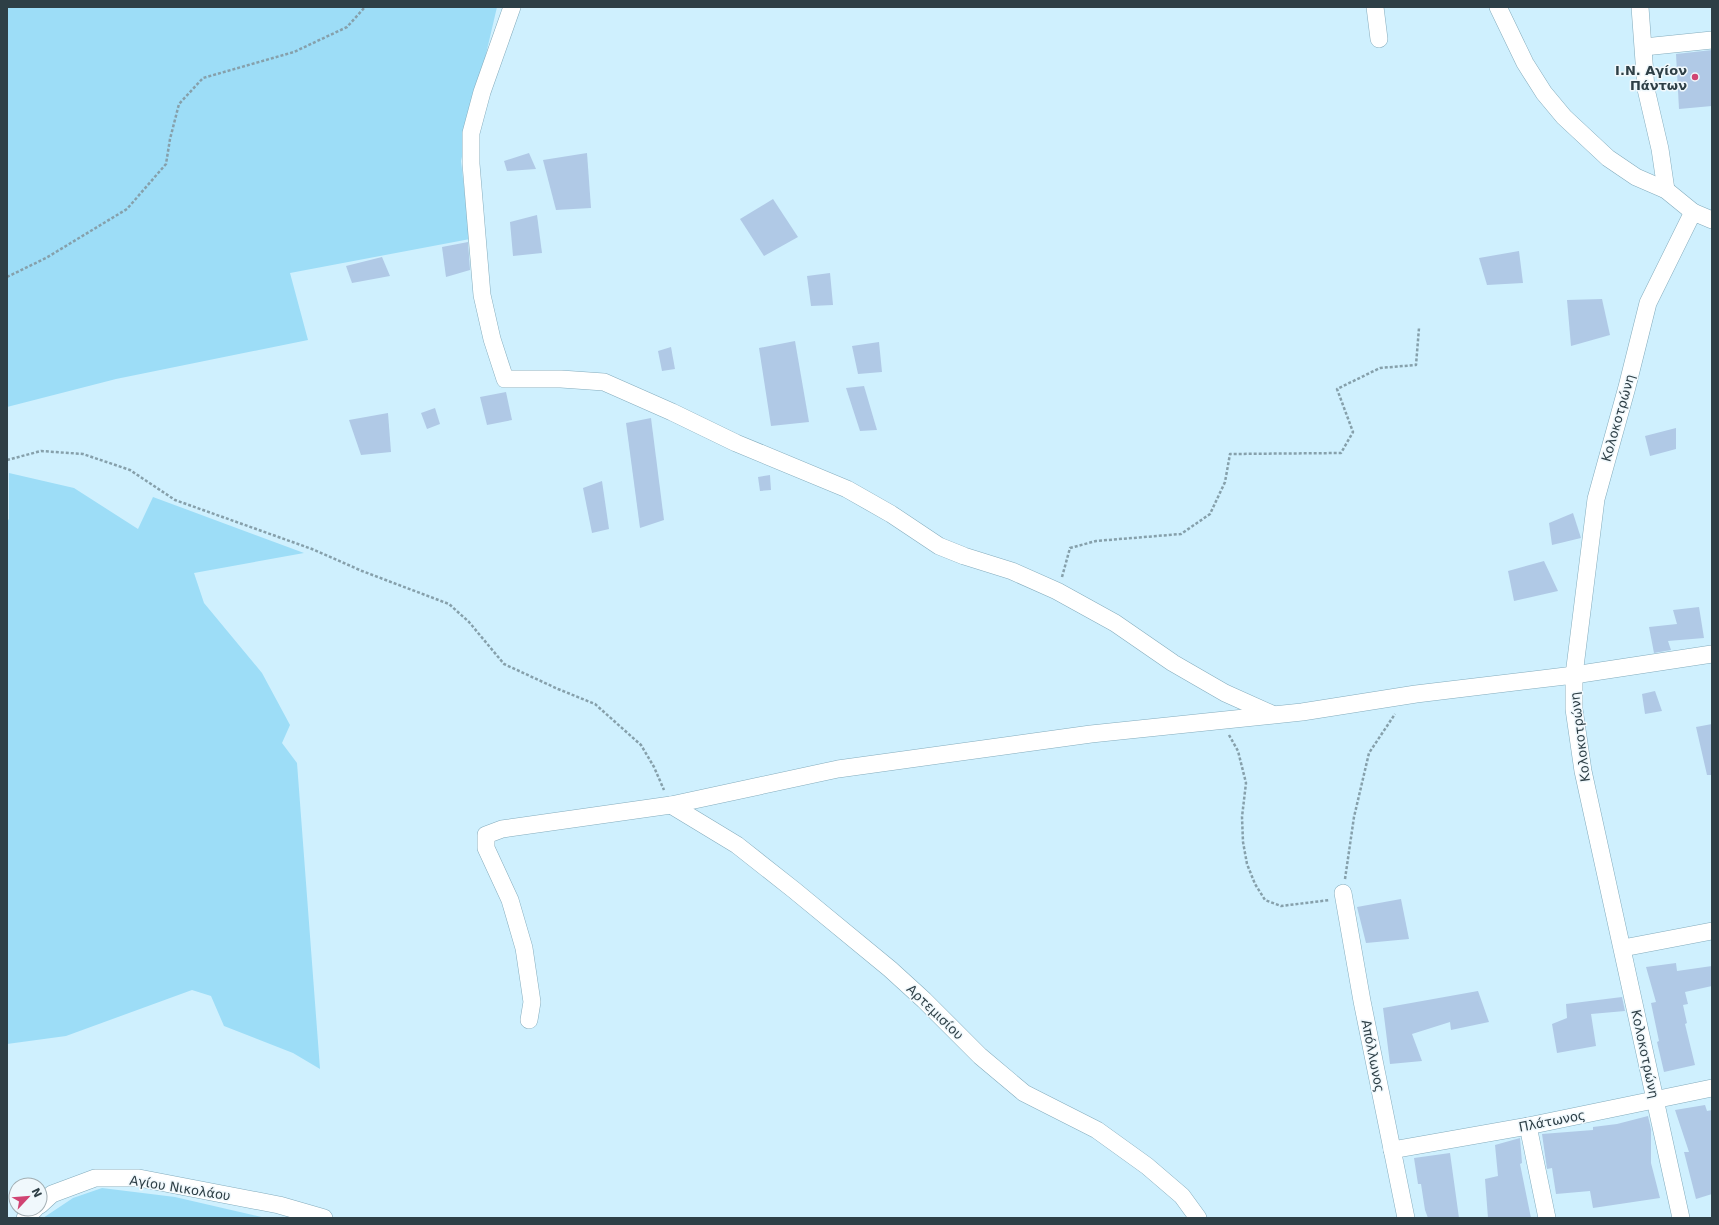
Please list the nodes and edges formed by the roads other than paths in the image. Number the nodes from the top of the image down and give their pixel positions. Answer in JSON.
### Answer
{"nodes":[{"id":1,"x":512,"y":7,"type":"edge"},
{"id":2,"x":1375,"y":7,"type":"edge"},
{"id":3,"x":1498,"y":7,"type":"edge"},
{"id":4,"x":1640,"y":7,"type":"edge"},
{"id":5,"x":1379,"y":39,"type":"dead end"},
{"id":6,"x":1712,"y":40,"type":"edge"},
{"id":7,"x":1644,"y":47,"type":"junction"},
{"id":8,"x":1666,"y":190,"type":"junction"},
{"id":9,"x":1693,"y":212,"type":"junction"},
{"id":10,"x":1712,"y":220,"type":"edge"},
{"id":11,"x":1712,"y":654,"type":"edge"},
{"id":12,"x":1574,"y":675,"type":"junction"},
{"id":13,"x":1272,"y":714,"type":"junction"},
{"id":14,"x":671,"y":805,"type":"junction"},
{"id":15,"x":1343,"y":893,"type":"road end"},
{"id":16,"x":1712,"y":931,"type":"edge"},
{"id":17,"x":1623,"y":948,"type":"junction"},
{"id":18,"x":529,"y":1020,"type":"dead end"},
{"id":19,"x":1712,"y":1088,"type":"edge"},
{"id":20,"x":1654,"y":1100,"type":"junction"},
{"id":21,"x":1528,"y":1126,"type":"junction"},
{"id":22,"x":1392,"y":1150,"type":"junction"},
{"id":23,"x":48,"y":1198,"type":"edge"},
{"id":24,"x":324,"y":1218,"type":"edge"},
{"id":25,"x":1198,"y":1218,"type":"edge"},
{"id":26,"x":1406,"y":1218,"type":"edge"},
{"id":27,"x":1547,"y":1218,"type":"edge"},
{"id":28,"x":1681,"y":1218,"type":"edge"}],
"edges":[{"from":1,"to":13,"type":"street"},
{"from":2,"to":5,"type":"street"},
{"from":3,"to":8,"type":"street"},
{"from":4,"to":7,"type":"street"},
{"from":6,"to":7,"type":"street"},
{"from":7,"to":8,"type":"street"},
{"from":8,"to":9,"type":"street"},
{"from":9,"to":10,"type":"street"},
{"from":9,"to":12,"type":"street","name":"Κολοκοτρώνη"},
{"from":11,"to":12,"type":"street"},
{"from":12,"to":13,"type":"street"},
{"from":12,"to":17,"type":"street","name":"Κολοκοτρώνη"},
{"from":13,"to":14,"type":"street"},
{"from":14,"to":18,"type":"street"},
{"from":14,"to":25,"type":"street","name":"Αρτεμισίου"},
{"from":15,"to":22,"type":"street","name":"Απόλλωνος"},
{"from":16,"to":17,"type":"street"},
{"from":17,"to":20,"type":"street","name":"Κολοκοτρώνη"},
{"from":19,"to":20,"type":"street","name":"Πλάτωνος"},
{"from":20,"to":21,"type":"street","name":"Πλάτωνος"},
{"from":20,"to":28,"type":"street","name":"Κολοκοτρώνη"},
{"from":21,"to":22,"type":"street","name":"Πλάτωνος"},
{"from":21,"to":27,"type":"street"},
{"from":22,"to":26,"type":"street","name":"Απόλλωνος"},
{"from":23,"to":24,"type":"street","name":"Αγίου Νικολάου"}]}
